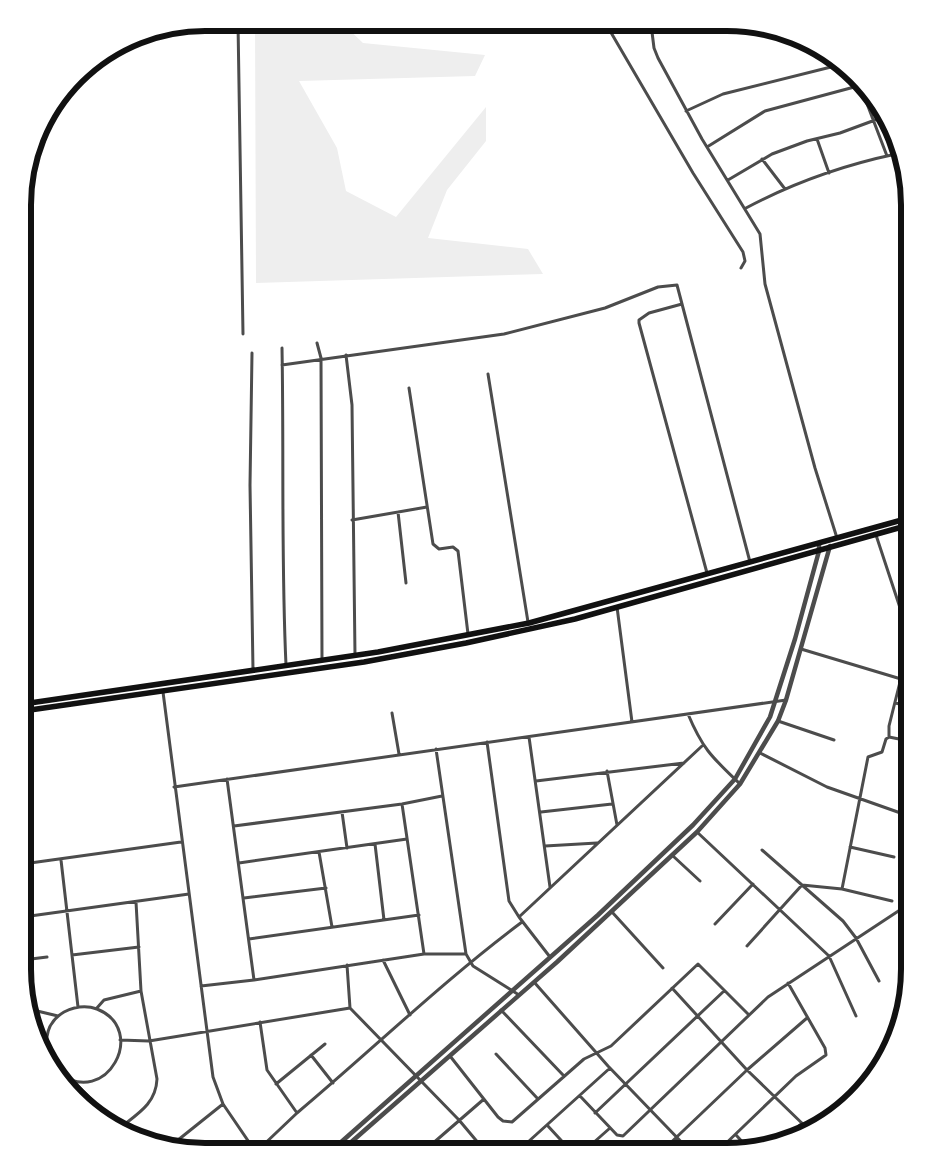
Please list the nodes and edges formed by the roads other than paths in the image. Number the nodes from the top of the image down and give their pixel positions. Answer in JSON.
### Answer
{"nodes":[{"id":1,"x":610,"y":31,"type":"edge"},
{"id":2,"x":652,"y":31,"type":"edge"},
{"id":3,"x":238,"y":32,"type":"edge"},
{"id":4,"x":832,"y":67,"type":"edge"},
{"id":5,"x":856,"y":88,"type":"edge"},
{"id":6,"x":865,"y":99,"type":"edge"},
{"id":7,"x":686,"y":111,"type":"junction"},
{"id":8,"x":877,"y":118,"type":"edge"},
{"id":9,"x":873,"y":119,"type":"junction"},
{"id":10,"x":817,"y":139,"type":"junction"},
{"id":11,"x":707,"y":147,"type":"junction"},
{"id":12,"x":893,"y":155,"type":"edge"},
{"id":13,"x":887,"y":156,"type":"junction"},
{"id":14,"x":762,"y":159,"type":"junction"},
{"id":15,"x":829,"y":173,"type":"junction"},
{"id":16,"x":728,"y":180,"type":"junction"},
{"id":17,"x":785,"y":189,"type":"junction"},
{"id":18,"x":746,"y":208,"type":"junction"},
{"id":19,"x":740,"y":268,"type":"dead end"},
{"id":20,"x":682,"y":304,"type":"junction"},
{"id":21,"x":243,"y":334,"type":"dead end"},
{"id":22,"x":317,"y":343,"type":"dead end"},
{"id":23,"x":282,"y":348,"type":"dead end"},
{"id":24,"x":252,"y":353,"type":"dead end"},
{"id":25,"x":346,"y":355,"type":"junction"},
{"id":26,"x":321,"y":358,"type":"junction"},
{"id":27,"x":282,"y":365,"type":"junction"},
{"id":28,"x":488,"y":374,"type":"dead end"},
{"id":29,"x":409,"y":388,"type":"dead end"},
{"id":30,"x":427,"y":507,"type":"junction"},
{"id":31,"x":398,"y":512,"type":"junction"},
{"id":32,"x":352,"y":520,"type":"junction"},
{"id":33,"x":901,"y":520,"type":"edge"},
{"id":34,"x":901,"y":527,"type":"edge"},
{"id":35,"x":876,"y":535,"type":"junction"},
{"id":36,"x":838,"y":538,"type":"junction"},
{"id":37,"x":830,"y":540,"type":"junction"},
{"id":38,"x":819,"y":544,"type":"junction"},
{"id":39,"x":830,"y":548,"type":"junction"},
{"id":40,"x":819,"y":551,"type":"junction"},
{"id":41,"x":750,"y":562,"type":"junction"},
{"id":42,"x":708,"y":573,"type":"junction"},
{"id":43,"x":406,"y":583,"type":"dead end"},
{"id":44,"x":617,"y":607,"type":"junction"},
{"id":45,"x":900,"y":609,"type":"edge"},
{"id":46,"x":529,"y":623,"type":"junction"},
{"id":47,"x":468,"y":635,"type":"junction"},
{"id":48,"x":801,"y":649,"type":"junction"},
{"id":49,"x":355,"y":656,"type":"junction"},
{"id":50,"x":322,"y":661,"type":"junction"},
{"id":51,"x":286,"y":666,"type":"junction"},
{"id":52,"x":252,"y":671,"type":"junction"},
{"id":53,"x":901,"y":679,"type":"edge"},
{"id":54,"x":900,"y":681,"type":"edge"},
{"id":55,"x":162,"y":687,"type":"junction"},
{"id":56,"x":786,"y":700,"type":"junction"},
{"id":57,"x":895,"y":702,"type":"junction"},
{"id":58,"x":31,"y":703,"type":"edge"},
{"id":59,"x":774,"y":703,"type":"junction"},
{"id":60,"x":900,"y":704,"type":"edge"},
{"id":61,"x":31,"y":710,"type":"edge"},
{"id":62,"x":392,"y":712,"type":"dead end"},
{"id":63,"x":688,"y":714,"type":"junction"},
{"id":64,"x":778,"y":721,"type":"junction"},
{"id":65,"x":632,"y":722,"type":"junction"},
{"id":66,"x":529,"y":737,"type":"junction"},
{"id":67,"x":890,"y":737,"type":"junction"},
{"id":68,"x":834,"y":740,"type":"dead end"},
{"id":69,"x":900,"y":740,"type":"edge"},
{"id":70,"x":487,"y":742,"type":"junction"},
{"id":71,"x":702,"y":746,"type":"junction"},
{"id":72,"x":436,"y":749,"type":"junction"},
{"id":73,"x":760,"y":753,"type":"junction"},
{"id":74,"x":399,"y":754,"type":"junction"},
{"id":75,"x":684,"y":763,"type":"junction"},
{"id":76,"x":607,"y":772,"type":"junction"},
{"id":77,"x":227,"y":779,"type":"junction"},
{"id":78,"x":735,"y":779,"type":"junction"},
{"id":79,"x":536,"y":781,"type":"junction"},
{"id":80,"x":740,"y":784,"type":"junction"},
{"id":81,"x":174,"y":787,"type":"junction"},
{"id":82,"x":442,"y":796,"type":"junction"},
{"id":83,"x":860,"y":799,"type":"junction"},
{"id":84,"x":402,"y":804,"type":"junction"},
{"id":85,"x":612,"y":804,"type":"junction"},
{"id":86,"x":342,"y":812,"type":"junction"},
{"id":87,"x":541,"y":812,"type":"junction"},
{"id":88,"x":900,"y":813,"type":"edge"},
{"id":89,"x":617,"y":825,"type":"junction"},
{"id":90,"x":234,"y":826,"type":"junction"},
{"id":91,"x":697,"y":832,"type":"junction"},
{"id":92,"x":407,"y":839,"type":"junction"},
{"id":93,"x":181,"y":842,"type":"junction"},
{"id":94,"x":598,"y":843,"type":"junction"},
{"id":95,"x":375,"y":844,"type":"junction"},
{"id":96,"x":545,"y":846,"type":"junction"},
{"id":97,"x":850,"y":847,"type":"junction"},
{"id":98,"x":347,"y":848,"type":"junction"},
{"id":99,"x":762,"y":850,"type":"dead end"},
{"id":100,"x":319,"y":852,"type":"junction"},
{"id":101,"x":673,"y":856,"type":"junction"},
{"id":102,"x":894,"y":856,"type":"dead end"},
{"id":103,"x":61,"y":860,"type":"junction"},
{"id":104,"x":31,"y":863,"type":"edge"},
{"id":105,"x":239,"y":863,"type":"junction"},
{"id":106,"x":700,"y":881,"type":"dead end"},
{"id":107,"x":753,"y":884,"type":"junction"},
{"id":108,"x":802,"y":885,"type":"junction"},
{"id":109,"x":550,"y":887,"type":"junction"},
{"id":110,"x":326,"y":888,"type":"junction"},
{"id":111,"x":842,"y":889,"type":"junction"},
{"id":112,"x":189,"y":894,"type":"junction"},
{"id":113,"x":244,"y":898,"type":"junction"},
{"id":114,"x":892,"y":901,"type":"dead end"},
{"id":115,"x":136,"y":902,"type":"junction"},
{"id":116,"x":900,"y":908,"type":"edge"},
{"id":117,"x":781,"y":909,"type":"junction"},
{"id":118,"x":66,"y":910,"type":"junction"},
{"id":119,"x":612,"y":912,"type":"junction"},
{"id":120,"x":419,"y":915,"type":"junction"},
{"id":121,"x":31,"y":916,"type":"edge"},
{"id":122,"x":518,"y":917,"type":"junction"},
{"id":123,"x":384,"y":920,"type":"junction"},
{"id":124,"x":522,"y":922,"type":"junction"},
{"id":125,"x":715,"y":924,"type":"dead end"},
{"id":126,"x":332,"y":927,"type":"junction"},
{"id":127,"x":856,"y":938,"type":"junction"},
{"id":128,"x":249,"y":939,"type":"junction"},
{"id":129,"x":747,"y":946,"type":"dead end"},
{"id":130,"x":139,"y":947,"type":"junction"},
{"id":131,"x":424,"y":954,"type":"junction"},
{"id":132,"x":466,"y":954,"type":"junction"},
{"id":133,"x":72,"y":955,"type":"junction"},
{"id":134,"x":829,"y":956,"type":"junction"},
{"id":135,"x":47,"y":957,"type":"dead end"},
{"id":136,"x":550,"y":957,"type":"junction"},
{"id":137,"x":31,"y":959,"type":"edge"},
{"id":138,"x":383,"y":960,"type":"junction"},
{"id":139,"x":469,"y":961,"type":"junction"},
{"id":140,"x":347,"y":964,"type":"junction"},
{"id":141,"x":663,"y":968,"type":"dead end"},
{"id":142,"x":254,"y":980,"type":"junction"},
{"id":143,"x":879,"y":981,"type":"dead end"},
{"id":144,"x":534,"y":982,"type":"junction"},
{"id":145,"x":788,"y":983,"type":"junction"},
{"id":146,"x":201,"y":986,"type":"junction"},
{"id":147,"x":672,"y":988,"type":"junction"},
{"id":148,"x":141,"y":991,"type":"junction"},
{"id":149,"x":512,"y":991,"type":"junction"},
{"id":150,"x":724,"y":991,"type":"junction"},
{"id":151,"x":519,"y":995,"type":"junction"},
{"id":152,"x":78,"y":1007,"type":"junction"},
{"id":153,"x":350,"y":1008,"type":"junction"},
{"id":154,"x":96,"y":1009,"type":"junction"},
{"id":155,"x":501,"y":1010,"type":"junction"},
{"id":156,"x":36,"y":1011,"type":"edge"},
{"id":157,"x":410,"y":1015,"type":"junction"},
{"id":158,"x":749,"y":1015,"type":"junction"},
{"id":159,"x":58,"y":1016,"type":"junction"},
{"id":160,"x":697,"y":1016,"type":"junction"},
{"id":161,"x":856,"y":1016,"type":"dead end"},
{"id":162,"x":807,"y":1018,"type":"junction"},
{"id":163,"x":260,"y":1022,"type":"junction"},
{"id":164,"x":207,"y":1032,"type":"junction"},
{"id":165,"x":46,"y":1039,"type":"edge"},
{"id":166,"x":120,"y":1040,"type":"junction"},
{"id":167,"x":149,"y":1041,"type":"junction"},
{"id":168,"x":722,"y":1041,"type":"junction"},
{"id":169,"x":381,"y":1042,"type":"junction"},
{"id":170,"x":325,"y":1044,"type":"dead end"},
{"id":171,"x":596,"y":1053,"type":"junction"},
{"id":172,"x":496,"y":1054,"type":"dead end"},
{"id":173,"x":312,"y":1055,"type":"junction"},
{"id":174,"x":450,"y":1056,"type":"junction"},
{"id":175,"x":610,"y":1068,"type":"junction"},
{"id":176,"x":747,"y":1070,"type":"junction"},
{"id":177,"x":416,"y":1076,"type":"junction"},
{"id":178,"x":564,"y":1076,"type":"junction"},
{"id":179,"x":72,"y":1080,"type":"joint"},
{"id":180,"x":422,"y":1081,"type":"junction"},
{"id":181,"x":333,"y":1083,"type":"junction"},
{"id":182,"x":625,"y":1083,"type":"junction"},
{"id":183,"x":276,"y":1084,"type":"junction"},
{"id":184,"x":580,"y":1096,"type":"junction"},
{"id":185,"x":775,"y":1097,"type":"junction"},
{"id":186,"x":484,"y":1099,"type":"junction"},
{"id":187,"x":538,"y":1099,"type":"junction"},
{"id":188,"x":223,"y":1104,"type":"junction"},
{"id":189,"x":101,"y":1108,"type":"edge"},
{"id":190,"x":651,"y":1110,"type":"junction"},
{"id":191,"x":595,"y":1113,"type":"junction"},
{"id":192,"x":297,"y":1114,"type":"junction"},
{"id":193,"x":458,"y":1120,"type":"junction"},
{"id":194,"x":124,"y":1123,"type":"edge"},
{"id":195,"x":802,"y":1123,"type":"joint"},
{"id":196,"x":547,"y":1125,"type":"junction"},
{"id":197,"x":610,"y":1128,"type":"junction"},
{"id":198,"x":796,"y":1128,"type":"edge"},
{"id":199,"x":736,"y":1135,"type":"junction"},
{"id":200,"x":676,"y":1136,"type":"junction"},
{"id":201,"x":178,"y":1140,"type":"edge"},
{"id":202,"x":742,"y":1141,"type":"edge"},
{"id":203,"x":248,"y":1142,"type":"edge"},
{"id":204,"x":266,"y":1142,"type":"edge"},
{"id":205,"x":341,"y":1142,"type":"edge"},
{"id":206,"x":353,"y":1142,"type":"edge"},
{"id":207,"x":434,"y":1142,"type":"edge"},
{"id":208,"x":477,"y":1142,"type":"edge"},
{"id":209,"x":528,"y":1142,"type":"edge"},
{"id":210,"x":563,"y":1142,"type":"edge"},
{"id":211,"x":594,"y":1142,"type":"edge"},
{"id":212,"x":670,"y":1142,"type":"edge"},
{"id":213,"x":682,"y":1142,"type":"edge"},
{"id":214,"x":728,"y":1142,"type":"edge"}],
"edges":[{"from":1,"to":19,"type":"street"},
{"from":2,"to":7,"type":"street"},
{"from":3,"to":21,"type":"street"},
{"from":4,"to":7,"type":"street"},
{"from":5,"to":11,"type":"street"},
{"from":6,"to":9,"type":"street"},
{"from":7,"to":11,"type":"street"},
{"from":8,"to":9,"type":"street"},
{"from":9,"to":10,"type":"street"},
{"from":9,"to":13,"type":"street"},
{"from":10,"to":14,"type":"street"},
{"from":10,"to":15,"type":"street"},
{"from":11,"to":16,"type":"street"},
{"from":12,"to":13,"type":"street"},
{"from":13,"to":15,"type":"street"},
{"from":14,"to":16,"type":"street"},
{"from":14,"to":17,"type":"street"},
{"from":15,"to":17,"type":"street"},
{"from":16,"to":18,"type":"street"},
{"from":17,"to":18,"type":"street"},
{"from":18,"to":36,"type":"street"},
{"from":20,"to":25,"type":"street"},
{"from":20,"to":41,"type":"street"},
{"from":20,"to":42,"type":"street"},
{"from":22,"to":26,"type":"street"},
{"from":23,"to":27,"type":"street"},
{"from":24,"to":52,"type":"street"},
{"from":25,"to":26,"type":"street"},
{"from":25,"to":32,"type":"street"},
{"from":26,"to":27,"type":"street"},
{"from":26,"to":50,"type":"street"},
{"from":27,"to":51,"type":"street"},
{"from":28,"to":46,"type":"street"},
{"from":29,"to":30,"type":"street"},
{"from":30,"to":31,"type":"street"},
{"from":30,"to":47,"type":"street"},
{"from":31,"to":32,"type":"street"},
{"from":31,"to":43,"type":"street"},
{"from":32,"to":49,"type":"street"},
{"from":33,"to":36,"type":"main road"},
{"from":34,"to":35,"type":"main road"},
{"from":35,"to":39,"type":"main road"},
{"from":35,"to":45,"type":"street"},
{"from":36,"to":37,"type":"main road"},
{"from":37,"to":38,"type":"main road"},
{"from":37,"to":39,"type":"street"},
{"from":38,"to":40,"type":"street"},
{"from":38,"to":41,"type":"main road"},
{"from":39,"to":40,"type":"main road"},
{"from":39,"to":48,"type":"street"},
{"from":40,"to":44,"type":"main road"},
{"from":40,"to":59,"type":"street"},
{"from":41,"to":42,"type":"main road"},
{"from":42,"to":46,"type":"main road"},
{"from":44,"to":55,"type":"main road"},
{"from":44,"to":65,"type":"street"},
{"from":46,"to":47,"type":"main road"},
{"from":47,"to":49,"type":"main road"},
{"from":48,"to":53,"type":"street"},
{"from":48,"to":56,"type":"street"},
{"from":49,"to":50,"type":"main road"},
{"from":50,"to":51,"type":"main road"},
{"from":51,"to":52,"type":"main road"},
{"from":52,"to":55,"type":"main road"},
{"from":54,"to":57,"type":"street"},
{"from":55,"to":58,"type":"main road"},
{"from":55,"to":61,"type":"main road"},
{"from":55,"to":81,"type":"street"},
{"from":56,"to":59,"type":"street"},
{"from":56,"to":64,"type":"street"},
{"from":57,"to":60,"type":"street"},
{"from":57,"to":67,"type":"street"},
{"from":59,"to":63,"type":"street"},
{"from":59,"to":78,"type":"street"},
{"from":62,"to":74,"type":"street"},
{"from":63,"to":65,"type":"street"},
{"from":63,"to":71,"type":"street"},
{"from":64,"to":68,"type":"street"},
{"from":64,"to":73,"type":"street"},
{"from":65,"to":66,"type":"street"},
{"from":66,"to":70,"type":"street"},
{"from":66,"to":79,"type":"street"},
{"from":67,"to":69,"type":"street"},
{"from":67,"to":83,"type":"street"},
{"from":70,"to":72,"type":"street"},
{"from":70,"to":122,"type":"street"},
{"from":71,"to":75,"type":"street"},
{"from":71,"to":78,"type":"street"},
{"from":72,"to":74,"type":"street"},
{"from":72,"to":82,"type":"street"},
{"from":73,"to":80,"type":"street"},
{"from":73,"to":83,"type":"street"},
{"from":74,"to":77,"type":"street"},
{"from":75,"to":76,"type":"street"},
{"from":75,"to":89,"type":"street"},
{"from":76,"to":79,"type":"street"},
{"from":76,"to":85,"type":"street"},
{"from":77,"to":81,"type":"street"},
{"from":77,"to":90,"type":"street"},
{"from":78,"to":80,"type":"street"},
{"from":78,"to":136,"type":"street"},
{"from":79,"to":87,"type":"street"},
{"from":80,"to":91,"type":"street"},
{"from":81,"to":93,"type":"street"},
{"from":82,"to":84,"type":"street"},
{"from":82,"to":132,"type":"street"},
{"from":83,"to":88,"type":"street"},
{"from":83,"to":97,"type":"street"},
{"from":84,"to":86,"type":"street"},
{"from":84,"to":92,"type":"street"},
{"from":85,"to":87,"type":"street"},
{"from":85,"to":89,"type":"street"},
{"from":86,"to":90,"type":"street"},
{"from":86,"to":98,"type":"street"},
{"from":87,"to":96,"type":"street"},
{"from":89,"to":94,"type":"street"},
{"from":90,"to":105,"type":"street"},
{"from":91,"to":101,"type":"street"},
{"from":91,"to":107,"type":"street"},
{"from":92,"to":95,"type":"street"},
{"from":92,"to":120,"type":"street"},
{"from":93,"to":103,"type":"street"},
{"from":93,"to":112,"type":"street"},
{"from":94,"to":96,"type":"street"},
{"from":94,"to":109,"type":"street"},
{"from":95,"to":98,"type":"street"},
{"from":95,"to":123,"type":"street"},
{"from":96,"to":109,"type":"street"},
{"from":97,"to":102,"type":"street"},
{"from":97,"to":111,"type":"street"},
{"from":98,"to":100,"type":"street"},
{"from":99,"to":108,"type":"street"},
{"from":100,"to":105,"type":"street"},
{"from":100,"to":110,"type":"street"},
{"from":101,"to":106,"type":"street"},
{"from":101,"to":119,"type":"street"},
{"from":103,"to":104,"type":"street"},
{"from":103,"to":118,"type":"street"},
{"from":105,"to":113,"type":"street"},
{"from":107,"to":117,"type":"street"},
{"from":107,"to":125,"type":"street"},
{"from":108,"to":111,"type":"street"},
{"from":108,"to":117,"type":"street"},
{"from":108,"to":127,"type":"street"},
{"from":109,"to":122,"type":"street"},
{"from":110,"to":113,"type":"street"},
{"from":110,"to":126,"type":"street"},
{"from":111,"to":114,"type":"street"},
{"from":112,"to":115,"type":"street"},
{"from":112,"to":146,"type":"street"},
{"from":113,"to":128,"type":"street"},
{"from":115,"to":118,"type":"street"},
{"from":115,"to":130,"type":"street"},
{"from":116,"to":127,"type":"street"},
{"from":117,"to":129,"type":"street"},
{"from":117,"to":134,"type":"street"},
{"from":118,"to":121,"type":"street"},
{"from":118,"to":133,"type":"street"},
{"from":119,"to":141,"type":"street"},
{"from":119,"to":144,"type":"street"},
{"from":120,"to":123,"type":"street"},
{"from":120,"to":131,"type":"street"},
{"from":122,"to":124,"type":"street"},
{"from":123,"to":126,"type":"street"},
{"from":124,"to":136,"type":"street"},
{"from":124,"to":139,"type":"street"},
{"from":126,"to":128,"type":"street"},
{"from":127,"to":134,"type":"street"},
{"from":127,"to":143,"type":"street"},
{"from":128,"to":142,"type":"street"},
{"from":130,"to":133,"type":"street"},
{"from":130,"to":148,"type":"street"},
{"from":131,"to":132,"type":"street"},
{"from":131,"to":138,"type":"street"},
{"from":132,"to":139,"type":"street"},
{"from":133,"to":152,"type":"street"},
{"from":134,"to":145,"type":"street"},
{"from":134,"to":161,"type":"street"},
{"from":135,"to":137,"type":"street"},
{"from":136,"to":149,"type":"street"},
{"from":138,"to":140,"type":"street"},
{"from":138,"to":157,"type":"street"},
{"from":139,"to":149,"type":"street"},
{"from":139,"to":157,"type":"street"},
{"from":140,"to":142,"type":"street"},
{"from":140,"to":153,"type":"street"},
{"from":142,"to":146,"type":"street"},
{"from":144,"to":151,"type":"street"},
{"from":144,"to":171,"type":"street"},
{"from":145,"to":158,"type":"street"},
{"from":145,"to":162,"type":"street"},
{"from":146,"to":164,"type":"street"},
{"from":147,"to":150,"type":"street"},
{"from":147,"to":160,"type":"street"},
{"from":147,"to":171,"type":"street"},
{"from":148,"to":154,"type":"street"},
{"from":148,"to":167,"type":"street"},
{"from":149,"to":151,"type":"street"},
{"from":149,"to":177,"type":"street"},
{"from":150,"to":158,"type":"street"},
{"from":150,"to":160,"type":"street"},
{"from":151,"to":155,"type":"street"},
{"from":152,"to":154,"type":"street"},
{"from":152,"to":159,"type":"street"},
{"from":153,"to":163,"type":"street"},
{"from":153,"to":169,"type":"street"},
{"from":154,"to":166,"type":"street"},
{"from":155,"to":174,"type":"street"},
{"from":155,"to":178,"type":"street"},
{"from":156,"to":159,"type":"street"},
{"from":157,"to":169,"type":"street"},
{"from":158,"to":168,"type":"street"},
{"from":159,"to":165,"type":"street"},
{"from":160,"to":168,"type":"street"},
{"from":160,"to":182,"type":"street"},
{"from":162,"to":176,"type":"street"},
{"from":162,"to":185,"type":"street"},
{"from":163,"to":164,"type":"street"},
{"from":163,"to":183,"type":"street"},
{"from":164,"to":167,"type":"street"},
{"from":164,"to":188,"type":"street"},
{"from":166,"to":167,"type":"street"},
{"from":166,"to":179,"type":"street"},
{"from":167,"to":194,"type":"street"},
{"from":168,"to":176,"type":"street"},
{"from":168,"to":190,"type":"street"},
{"from":169,"to":177,"type":"street"},
{"from":169,"to":181,"type":"street"},
{"from":170,"to":173,"type":"street"},
{"from":171,"to":175,"type":"street"},
{"from":171,"to":178,"type":"street"},
{"from":172,"to":187,"type":"street"},
{"from":173,"to":181,"type":"street"},
{"from":173,"to":183,"type":"street"},
{"from":174,"to":180,"type":"street"},
{"from":174,"to":186,"type":"street"},
{"from":175,"to":182,"type":"street"},
{"from":175,"to":184,"type":"street"},
{"from":176,"to":185,"type":"street"},
{"from":176,"to":200,"type":"street"},
{"from":177,"to":180,"type":"street"},
{"from":177,"to":205,"type":"street"},
{"from":178,"to":187,"type":"street"},
{"from":179,"to":189,"type":"street"},
{"from":180,"to":193,"type":"street"},
{"from":180,"to":206,"type":"street"},
{"from":181,"to":192,"type":"street"},
{"from":182,"to":190,"type":"street"},
{"from":182,"to":191,"type":"street"},
{"from":183,"to":192,"type":"street"},
{"from":184,"to":191,"type":"street"},
{"from":184,"to":196,"type":"street"},
{"from":185,"to":195,"type":"street"},
{"from":185,"to":199,"type":"street"},
{"from":186,"to":187,"type":"street"},
{"from":186,"to":193,"type":"street"},
{"from":188,"to":201,"type":"street"},
{"from":188,"to":203,"type":"street"},
{"from":190,"to":197,"type":"street"},
{"from":190,"to":200,"type":"street"},
{"from":191,"to":197,"type":"street"},
{"from":192,"to":204,"type":"street"},
{"from":193,"to":207,"type":"street"},
{"from":193,"to":208,"type":"street"},
{"from":195,"to":198,"type":"street"},
{"from":196,"to":209,"type":"street"},
{"from":196,"to":210,"type":"street"},
{"from":197,"to":211,"type":"street"},
{"from":199,"to":202,"type":"street"},
{"from":199,"to":214,"type":"street"},
{"from":200,"to":212,"type":"street"},
{"from":200,"to":213,"type":"street"}]}
